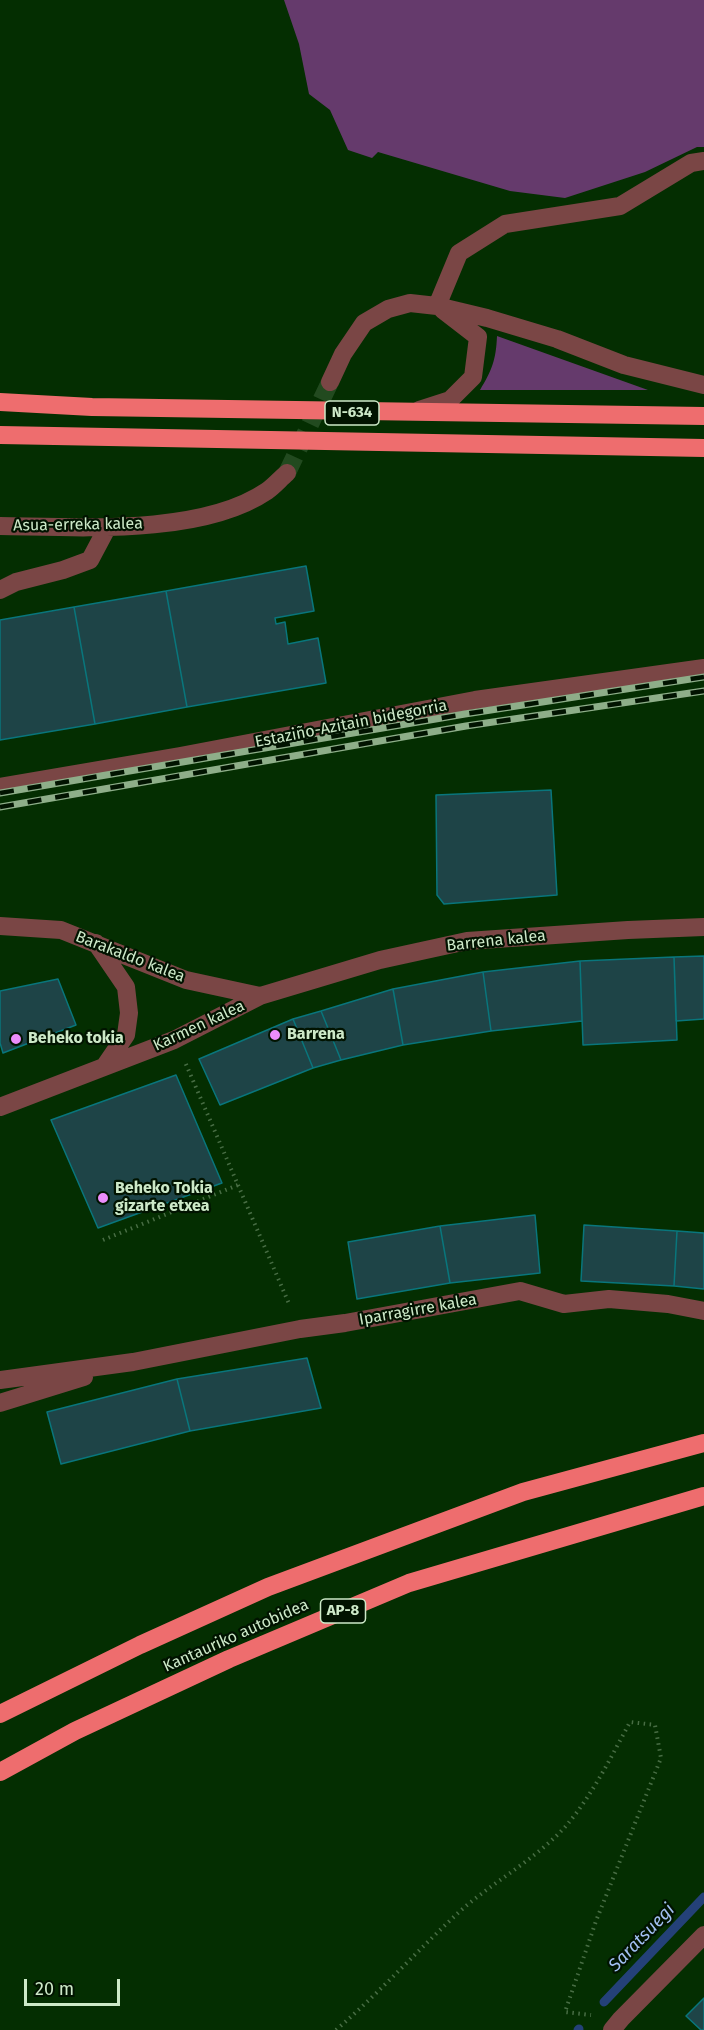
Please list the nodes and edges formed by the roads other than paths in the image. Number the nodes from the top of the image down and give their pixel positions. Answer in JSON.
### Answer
{"nodes":[{"id":1,"x":704,"y":161,"type":"edge"},
{"id":2,"x":437,"y":306,"type":"junction"},
{"id":3,"x":330,"y":382,"type":"tunnel mouth"},
{"id":4,"x":704,"y":385,"type":"edge"},
{"id":5,"x":0,"y":402,"type":"edge"},
{"id":6,"x":415,"y":412,"type":"junction"},
{"id":7,"x":704,"y":416,"type":"edge"},
{"id":8,"x":0,"y":435,"type":"edge"},
{"id":9,"x":704,"y":448,"type":"edge"},
{"id":10,"x":287,"y":473,"type":"tunnel mouth"},
{"id":11,"x":0,"y":526,"type":"edge"},
{"id":12,"x":107,"y":528,"type":"junction"},
{"id":13,"x":0,"y":590,"type":"edge"},
{"id":14,"x":704,"y":668,"type":"edge"},
{"id":15,"x":0,"y":787,"type":"edge"},
{"id":16,"x":0,"y":926,"type":"edge"},
{"id":17,"x":704,"y":927,"type":"edge"},
{"id":18,"x":96,"y":944,"type":"junction"},
{"id":19,"x":260,"y":996,"type":"junction"},
{"id":20,"x":104,"y":1067,"type":"junction"},
{"id":21,"x":0,"y":1107,"type":"edge"},
{"id":22,"x":704,"y":1311,"type":"edge"},
{"id":23,"x":133,"y":1362,"type":"junction"},
{"id":24,"x":0,"y":1380,"type":"edge"},
{"id":25,"x":0,"y":1403,"type":"edge"},
{"id":26,"x":704,"y":1443,"type":"edge"},
{"id":27,"x":704,"y":1496,"type":"edge"},
{"id":28,"x":0,"y":1714,"type":"edge"},
{"id":29,"x":0,"y":1772,"type":"edge"},
{"id":30,"x":704,"y":1935,"type":"edge"},
{"id":31,"x":616,"y":2024,"type":"edge"}],
"edges":[{"from":1,"to":2,"type":"street"},
{"from":2,"to":3,"type":"street"},
{"from":2,"to":4,"type":"street"},
{"from":2,"to":6,"type":"street"},
{"from":5,"to":6,"type":"highway","number":"N-634"},
{"from":6,"to":7,"type":"highway","number":"N-634"},
{"from":8,"to":9,"type":"highway","number":"N-634"},
{"from":10,"to":12,"type":"street","name":"Asua-erreka kalea"},
{"from":11,"to":12,"type":"street","name":"Asua-erreka kalea"},
{"from":12,"to":13,"type":"street"},
{"from":14,"to":15,"type":"street","name":"Estaziño-Azitain bidegorria"},
{"from":16,"to":18,"type":"street","name":"Barakaldo kalea"},
{"from":17,"to":19,"type":"street","name":"Barrena kalea"},
{"from":18,"to":19,"type":"street","name":"Barakaldo kalea"},
{"from":18,"to":20,"type":"street","name":"Karmen kalea"},
{"from":19,"to":20,"type":"street","name":"Karmen kalea"},
{"from":20,"to":21,"type":"street","name":"Karmen kalea"},
{"from":22,"to":23,"type":"street","name":"Iparragirre kalea"},
{"from":23,"to":24,"type":"street","name":"Iparragirre kalea"},
{"from":23,"to":25,"type":"street","name":"Iparragirre kalea"},
{"from":26,"to":28,"type":"highway","name":"Kantauriko autobidea"},
{"from":27,"to":29,"type":"highway","name":"Kantauriko autobidea","number":"AP-8"},
{"from":30,"to":31,"type":"street"}]}
